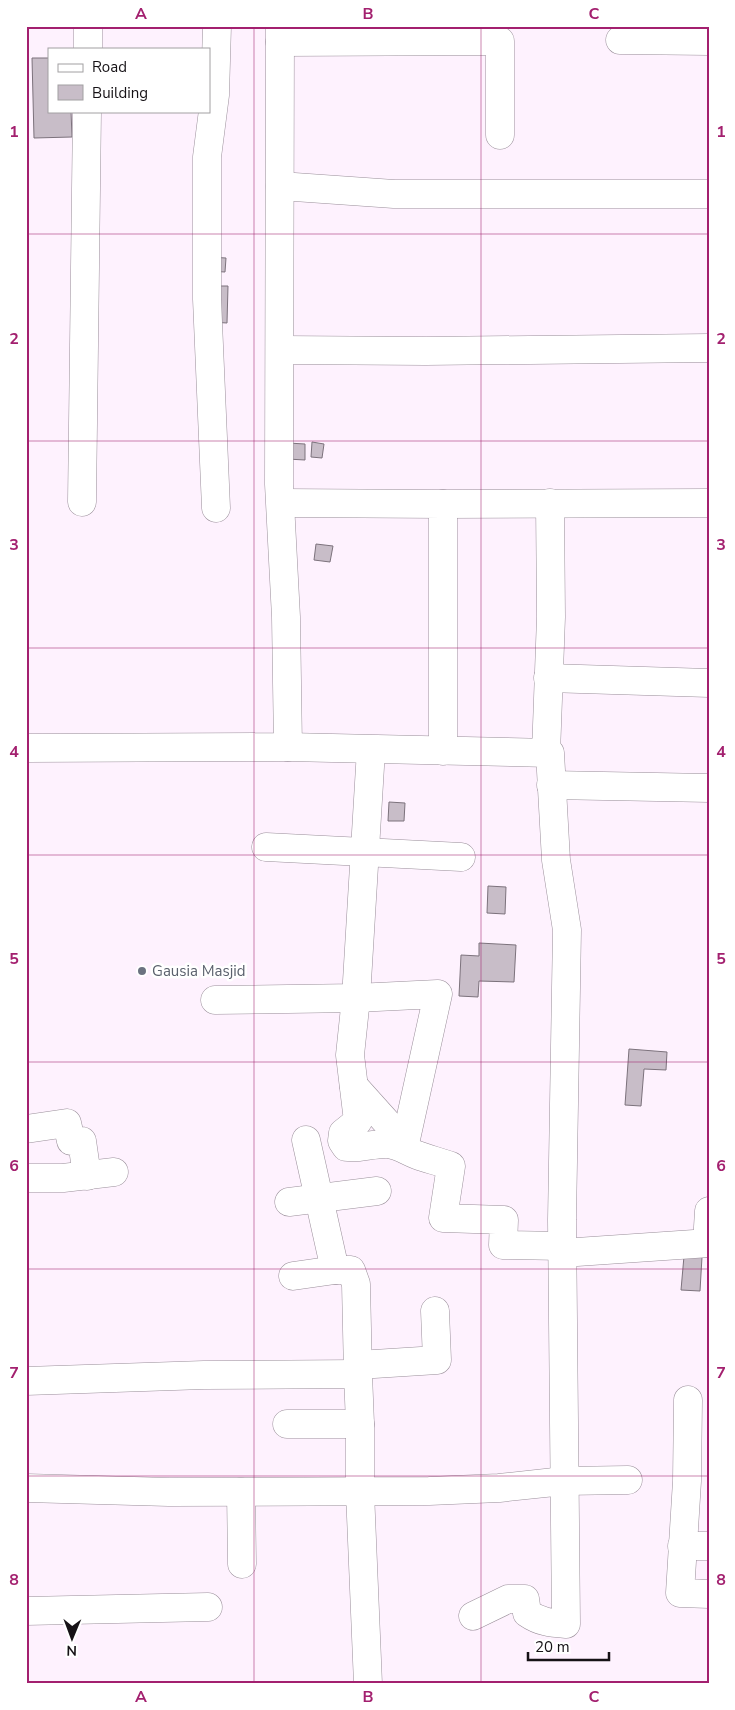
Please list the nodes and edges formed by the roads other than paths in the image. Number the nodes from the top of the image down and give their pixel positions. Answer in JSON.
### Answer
{"nodes":[{"id":1,"x":88,"y":26,"type":"edge"},
{"id":2,"x":217,"y":26,"type":"edge"},
{"id":3,"x":280,"y":34,"type":"edge"},
{"id":4,"x":697,"y":36,"type":"edge"},
{"id":5,"x":620,"y":40,"type":"dead end"},
{"id":6,"x":88,"y":48,"type":"edge"},
{"id":7,"x":87,"y":112,"type":"edge"},
{"id":8,"x":500,"y":136,"type":"dead end"},
{"id":9,"x":280,"y":186,"type":"junction"},
{"id":10,"x":709,"y":194,"type":"edge"},
{"id":11,"x":709,"y":348,"type":"edge"},
{"id":12,"x":280,"y":350,"type":"junction"},
{"id":13,"x":82,"y":502,"type":"dead end"},
{"id":14,"x":281,"y":503,"type":"junction"},
{"id":15,"x":550,"y":503,"type":"junction"},
{"id":16,"x":443,"y":504,"type":"junction"},
{"id":17,"x":709,"y":504,"type":"edge"},
{"id":18,"x":216,"y":508,"type":"dead end"},
{"id":19,"x":548,"y":678,"type":"junction"},
{"id":20,"x":709,"y":683,"type":"edge"},
{"id":21,"x":288,"y":747,"type":"junction"},
{"id":22,"x":26,"y":748,"type":"edge"},
{"id":23,"x":371,"y":750,"type":"junction"},
{"id":24,"x":443,"y":751,"type":"junction"},
{"id":25,"x":546,"y":753,"type":"junction"},
{"id":26,"x":551,"y":785,"type":"junction"},
{"id":27,"x":709,"y":788,"type":"edge"},
{"id":28,"x":266,"y":848,"type":"dead end"},
{"id":29,"x":365,"y":852,"type":"junction"},
{"id":30,"x":461,"y":857,"type":"dead end"},
{"id":31,"x":356,"y":998,"type":"junction"},
{"id":32,"x":215,"y":1000,"type":"dead end"},
{"id":33,"x":354,"y":1086,"type":"junction"},
{"id":34,"x":389,"y":1125,"type":"dead end"},
{"id":35,"x":26,"y":1129,"type":"edge"},
{"id":36,"x":306,"y":1140,"type":"dead end"},
{"id":37,"x":404,"y":1148,"type":"junction"},
{"id":38,"x":114,"y":1172,"type":"dead end"},
{"id":39,"x":88,"y":1176,"type":"junction"},
{"id":40,"x":26,"y":1178,"type":"edge"},
{"id":41,"x":377,"y":1191,"type":"dead end"},
{"id":42,"x":319,"y":1197,"type":"junction"},
{"id":43,"x":289,"y":1202,"type":"dead end"},
{"id":44,"x":709,"y":1211,"type":"edge"},
{"id":45,"x":708,"y":1243,"type":"edge"},
{"id":46,"x":562,"y":1249,"type":"junction"},
{"id":47,"x":336,"y":1270,"type":"junction"},
{"id":48,"x":293,"y":1276,"type":"dead end"},
{"id":49,"x":434,"y":1312,"type":"dead end"},
{"id":50,"x":358,"y":1369,"type":"junction"},
{"id":51,"x":26,"y":1381,"type":"edge"},
{"id":52,"x":688,"y":1400,"type":"dead end"},
{"id":53,"x":287,"y":1424,"type":"dead end"},
{"id":54,"x":360,"y":1424,"type":"junction"},
{"id":55,"x":628,"y":1480,"type":"dead end"},
{"id":56,"x":564,"y":1481,"type":"junction"},
{"id":57,"x":26,"y":1488,"type":"edge"},
{"id":58,"x":241,"y":1492,"type":"junction"},
{"id":59,"x":360,"y":1492,"type":"junction"},
{"id":60,"x":696,"y":1546,"type":"edge"},
{"id":61,"x":242,"y":1564,"type":"dead end"},
{"id":62,"x":709,"y":1594,"type":"edge"},
{"id":63,"x":208,"y":1607,"type":"dead end"},
{"id":64,"x":26,"y":1611,"type":"edge"},
{"id":65,"x":473,"y":1616,"type":"dead end"},
{"id":66,"x":368,"y":1684,"type":"edge"}],
"edges":[{"from":1,"to":6,"type":"street"},
{"from":2,"to":18,"type":"street"},
{"from":3,"to":8,"type":"street"},
{"from":3,"to":9,"type":"street"},
{"from":4,"to":5,"type":"street"},
{"from":7,"to":13,"type":"street"},
{"from":9,"to":10,"type":"street"},
{"from":9,"to":12,"type":"street"},
{"from":11,"to":12,"type":"street"},
{"from":12,"to":14,"type":"street"},
{"from":14,"to":16,"type":"street"},
{"from":14,"to":21,"type":"street"},
{"from":15,"to":16,"type":"street"},
{"from":15,"to":17,"type":"street"},
{"from":15,"to":19,"type":"street"},
{"from":16,"to":24,"type":"street"},
{"from":19,"to":20,"type":"street"},
{"from":19,"to":25,"type":"street"},
{"from":21,"to":22,"type":"street"},
{"from":21,"to":23,"type":"street"},
{"from":23,"to":24,"type":"street"},
{"from":23,"to":29,"type":"street"},
{"from":24,"to":25,"type":"street"},
{"from":25,"to":26,"type":"street"},
{"from":26,"to":27,"type":"street"},
{"from":26,"to":46,"type":"street"},
{"from":28,"to":29,"type":"street"},
{"from":29,"to":30,"type":"street"},
{"from":29,"to":31,"type":"street"},
{"from":31,"to":32,"type":"street"},
{"from":31,"to":33,"type":"street"},
{"from":31,"to":37,"type":"street"},
{"from":33,"to":34,"type":"street"},
{"from":33,"to":37,"type":"street"},
{"from":35,"to":39,"type":"street"},
{"from":36,"to":42,"type":"street"},
{"from":37,"to":46,"type":"street"},
{"from":38,"to":39,"type":"street"},
{"from":39,"to":40,"type":"street"},
{"from":41,"to":42,"type":"street"},
{"from":42,"to":43,"type":"street"},
{"from":42,"to":47,"type":"street"},
{"from":44,"to":45,"type":"street"},
{"from":45,"to":46,"type":"street"},
{"from":46,"to":56,"type":"street"},
{"from":47,"to":48,"type":"street"},
{"from":47,"to":50,"type":"street"},
{"from":49,"to":50,"type":"street"},
{"from":50,"to":51,"type":"street"},
{"from":50,"to":54,"type":"street"},
{"from":52,"to":60,"type":"street"},
{"from":53,"to":54,"type":"street"},
{"from":54,"to":59,"type":"street"},
{"from":55,"to":56,"type":"street"},
{"from":56,"to":59,"type":"street"},
{"from":56,"to":65,"type":"street"},
{"from":57,"to":58,"type":"street"},
{"from":58,"to":59,"type":"street"},
{"from":58,"to":61,"type":"street"},
{"from":59,"to":66,"type":"street"},
{"from":60,"to":62,"type":"street"},
{"from":63,"to":64,"type":"street"}]}
